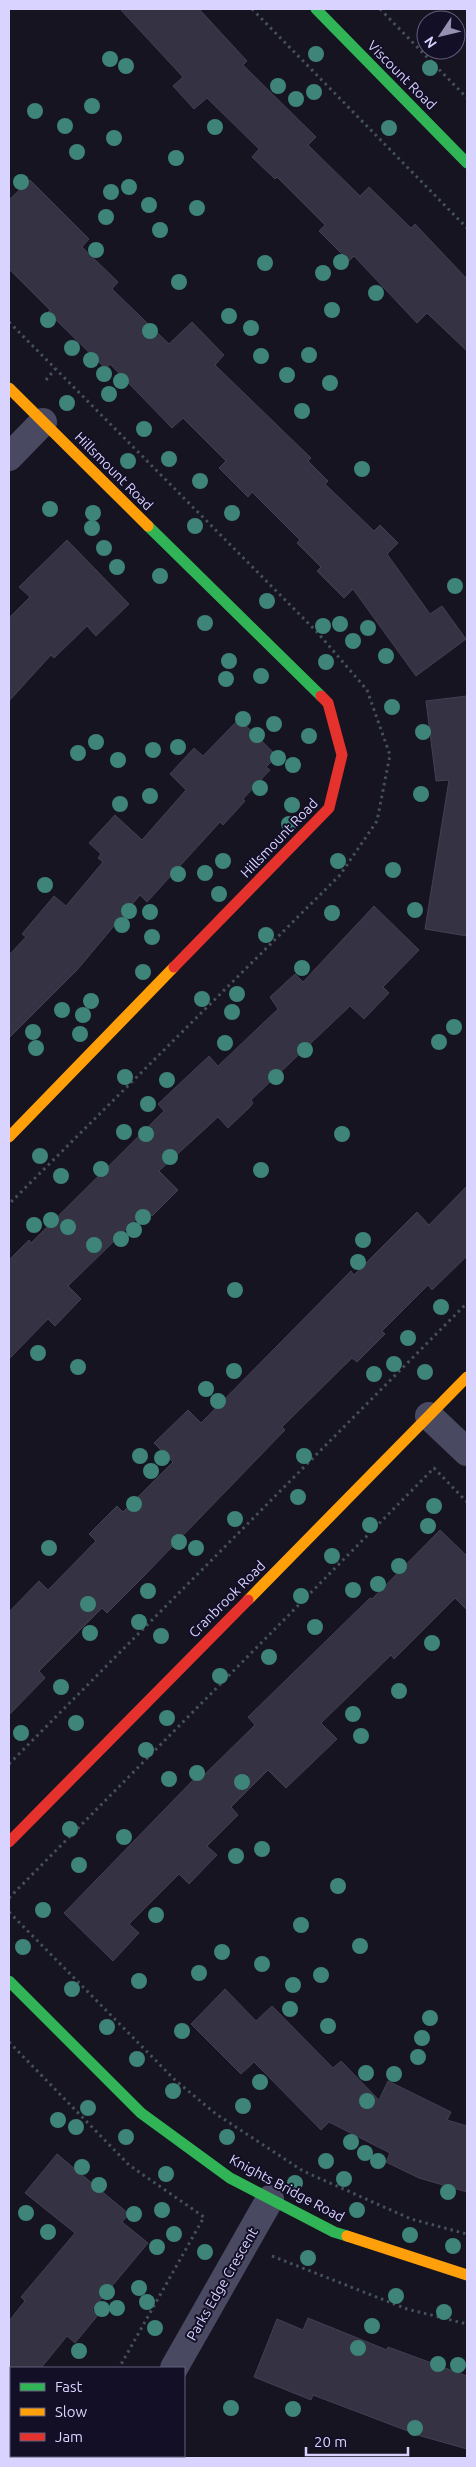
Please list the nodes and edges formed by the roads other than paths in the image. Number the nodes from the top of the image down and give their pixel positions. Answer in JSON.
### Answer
{"nodes":[{"id":1,"x":316,"y":9,"type":"edge"},
{"id":2,"x":467,"y":163,"type":"edge"},
{"id":3,"x":9,"y":388,"type":"edge"},
{"id":4,"x":43,"y":422,"type":"junction"},
{"id":5,"x":9,"y":457,"type":"edge"},
{"id":6,"x":9,"y":1137,"type":"edge"},
{"id":7,"x":467,"y":1377,"type":"edge"},
{"id":8,"x":429,"y":1416,"type":"junction"},
{"id":9,"x":467,"y":1452,"type":"edge"},
{"id":10,"x":9,"y":1842,"type":"edge"},
{"id":11,"x":9,"y":1981,"type":"edge"},
{"id":12,"x":270,"y":2199,"type":"junction"},
{"id":13,"x":467,"y":2275,"type":"edge"},
{"id":14,"x":175,"y":2367,"type":"edge"}],
"edges":[{"from":1,"to":2,"type":"street","name":"Viscount Road"},
{"from":3,"to":4,"type":"street","name":"Hillsmount Road"},
{"from":4,"to":5,"type":"street"},
{"from":4,"to":6,"type":"street","name":"Hillsmount Road"},
{"from":7,"to":8,"type":"street","name":"Cranbrook Road"},
{"from":8,"to":9,"type":"street"},
{"from":8,"to":10,"type":"street","name":"Cranbrook Road"},
{"from":11,"to":12,"type":"street","name":"Knights Bridge Road"},
{"from":12,"to":13,"type":"street","name":"Knights Bridge Road"},
{"from":12,"to":14,"type":"street","name":"Parks Edge Crescent"}]}
